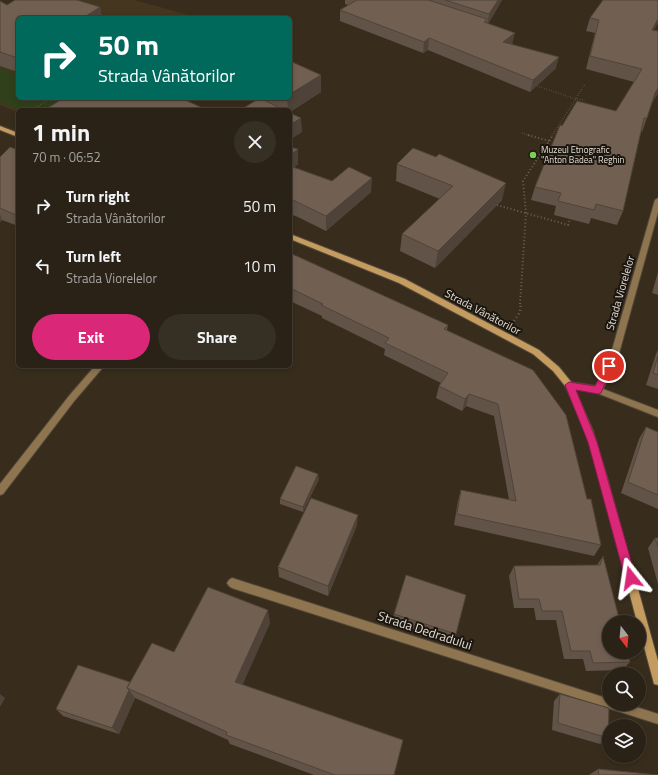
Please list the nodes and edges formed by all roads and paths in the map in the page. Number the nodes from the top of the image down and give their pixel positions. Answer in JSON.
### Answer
{"nodes":[{"id":1,"x":585,"y":84,"type":"dead end"},
{"id":2,"x":537,"y":86,"type":"edge"},
{"id":3,"x":576,"y":99,"type":"junction"},
{"id":4,"x":48,"y":100,"type":"edge"},
{"id":5,"x":585,"y":100,"type":"dead end"},
{"id":6,"x":35,"y":108,"type":"edge"},
{"id":7,"x":0,"y":128,"type":"edge"},
{"id":8,"x":522,"y":133,"type":"dead end"},
{"id":9,"x":16,"y":134,"type":"edge"},
{"id":10,"x":549,"y":141,"type":"junction"},
{"id":11,"x":540,"y":153,"type":"junction"},
{"id":12,"x":555,"y":156,"type":"edge"},
{"id":13,"x":658,"y":200,"type":"edge"},
{"id":14,"x":498,"y":204,"type":"edge"},
{"id":15,"x":526,"y":213,"type":"junction"},
{"id":16,"x":570,"y":219,"type":"dead end"},
{"id":17,"x":292,"y":237,"type":"edge"},
{"id":18,"x":514,"y":321,"type":"dead end"},
{"id":19,"x":98,"y":368,"type":"edge"},
{"id":20,"x":569,"y":385,"type":"junction"},
{"id":21,"x":598,"y":390,"type":"junction"},
{"id":22,"x":658,"y":414,"type":"edge"},
{"id":23,"x":0,"y":491,"type":"edge"},
{"id":24,"x":232,"y":583,"type":"dead end"},
{"id":25,"x":658,"y":680,"type":"edge"},
{"id":26,"x":602,"y":701,"type":"edge"},
{"id":27,"x":632,"y":711,"type":"edge"},
{"id":28,"x":658,"y":719,"type":"edge"}],
"edges":[{"from":1,"to":3,"type":"path"},
{"from":2,"to":3,"type":"path"},
{"from":3,"to":5,"type":"path"},
{"from":3,"to":10,"type":"path"},
{"from":4,"to":6,"type":"path"},
{"from":7,"to":9,"type":"main road"},
{"from":8,"to":10,"type":"path"},
{"from":10,"to":11,"type":"path"},
{"from":11,"to":12,"type":"path"},
{"from":11,"to":15,"type":"path"},
{"from":13,"to":21,"type":"street","name":"Strada Viorelelor"},
{"from":14,"to":15,"type":"path"},
{"from":15,"to":16,"type":"path"},
{"from":15,"to":18,"type":"path"},
{"from":17,"to":20,"type":"main road","name":"Strada Vânătorilor"},
{"from":19,"to":23,"type":"street"},
{"from":20,"to":21,"type":"street"},
{"from":20,"to":25,"type":"main road"},
{"from":21,"to":22,"type":"street"},
{"from":24,"to":26,"type":"street","name":"Strada Dedradului"},
{"from":27,"to":28,"type":"street","name":"Strada Dedradului"}]}
